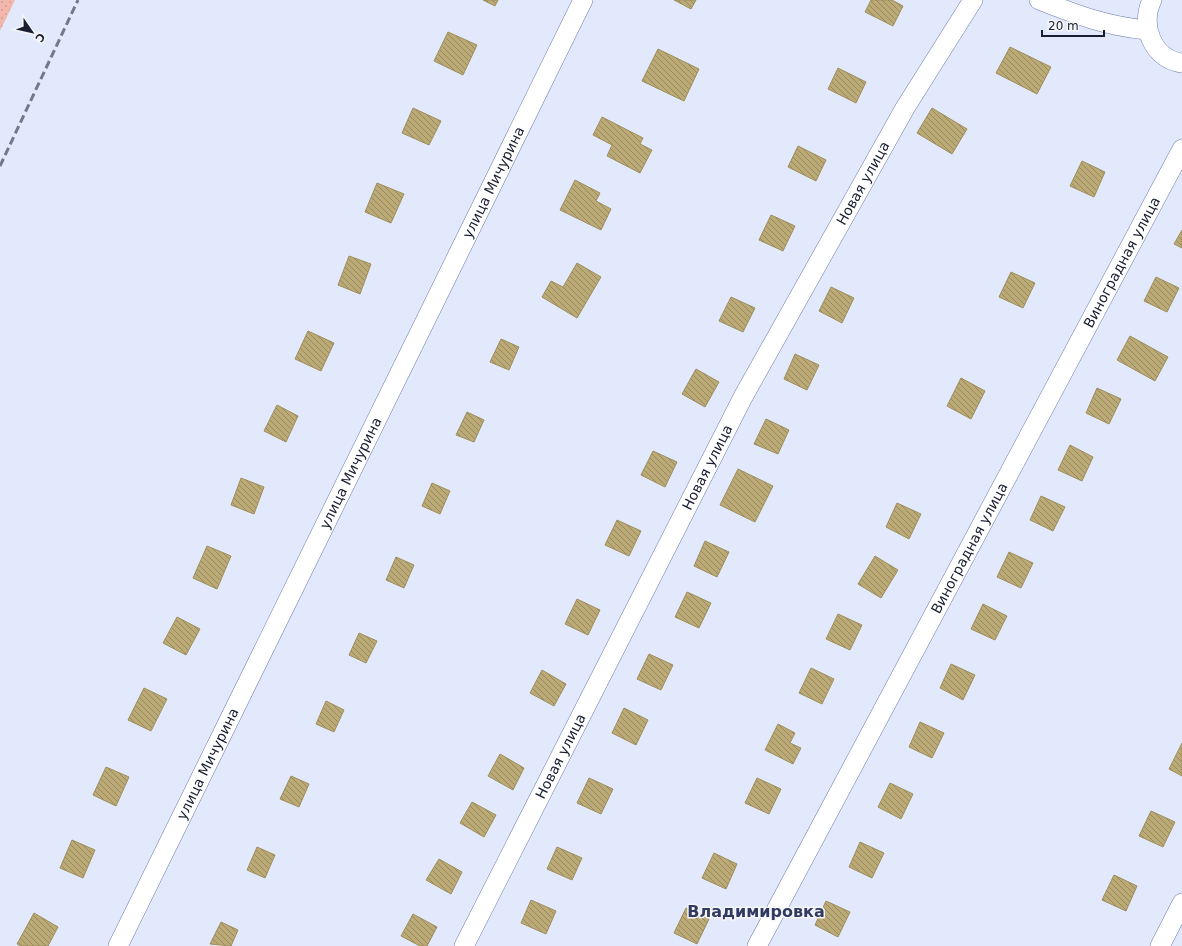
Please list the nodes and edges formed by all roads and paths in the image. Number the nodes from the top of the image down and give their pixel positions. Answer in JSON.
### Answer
{"nodes":[{"id":1,"x":583,"y":0,"type":"edge"},
{"id":2,"x":973,"y":0,"type":"edge"},
{"id":3,"x":1039,"y":0,"type":"edge"},
{"id":4,"x":1152,"y":0,"type":"edge"},
{"id":5,"x":1147,"y":30,"type":"junction"},
{"id":6,"x":1182,"y":63,"type":"edge"},
{"id":7,"x":1182,"y":149,"type":"edge"},
{"id":8,"x":1182,"y":903,"type":"edge"},
{"id":9,"x":118,"y":946,"type":"edge"},
{"id":10,"x":464,"y":946,"type":"edge"},
{"id":11,"x":756,"y":946,"type":"edge"},
{"id":12,"x":1160,"y":946,"type":"edge"}],
"edges":[{"from":1,"to":9,"type":"street","name":"улица Мичурина"},
{"from":2,"to":10,"type":"street","name":"Новая улица"},
{"from":3,"to":5,"type":"street"},
{"from":4,"to":5,"type":"street"},
{"from":5,"to":6,"type":"street"},
{"from":7,"to":11,"type":"street","name":"Виноградная улица"},
{"from":8,"to":12,"type":"street"}]}
